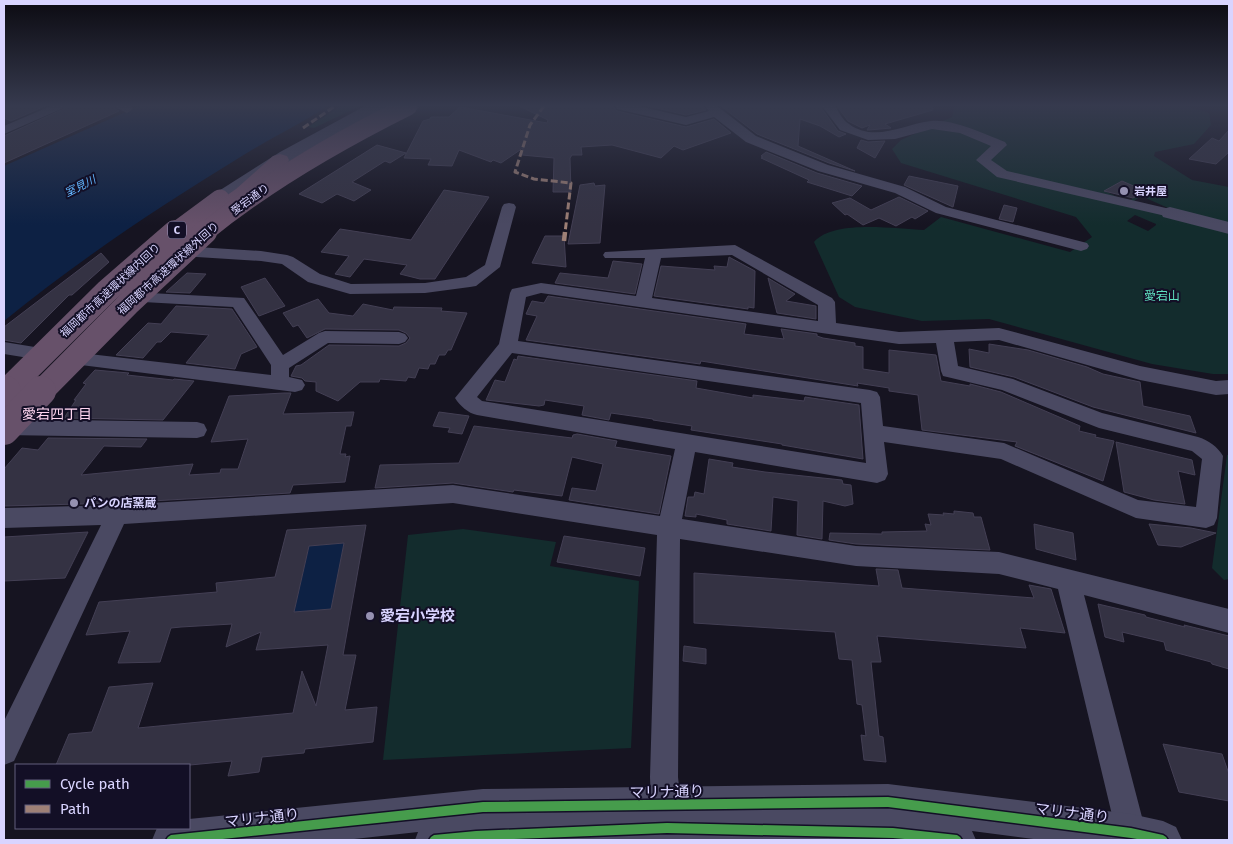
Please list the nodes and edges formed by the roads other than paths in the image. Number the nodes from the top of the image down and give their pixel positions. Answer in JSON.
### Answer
{"nodes":[{"id":1,"x":300,"y":145,"type":"edge"},
{"id":2,"x":304,"y":145,"type":"edge"},
{"id":3,"x":333,"y":145,"type":"edge"},
{"id":4,"x":333,"y":145,"type":"edge"},
{"id":5,"x":767,"y":145,"type":"edge"},
{"id":6,"x":1000,"y":145,"type":"edge"},
{"id":7,"x":280,"y":160,"type":"junction"},
{"id":8,"x":508,"y":207,"type":"dead end"},
{"id":9,"x":1170,"y":213,"type":"joint"},
{"id":10,"x":1229,"y":228,"type":"edge"},
{"id":11,"x":1081,"y":246,"type":"dead end"},
{"id":12,"x":181,"y":251,"type":"junction"},
{"id":13,"x":654,"y":254,"type":"junction"},
{"id":14,"x":611,"y":255,"type":"dead end"},
{"id":15,"x":132,"y":297,"type":"junction"},
{"id":16,"x":643,"y":302,"type":"junction"},
{"id":17,"x":827,"y":328,"type":"junction"},
{"id":18,"x":944,"y":337,"type":"junction"},
{"id":19,"x":399,"y":338,"type":"dead end"},
{"id":20,"x":508,"y":346,"type":"junction"},
{"id":21,"x":4,"y":348,"type":"edge"},
{"id":22,"x":41,"y":354,"type":"junction"},
{"id":23,"x":72,"y":358,"type":"junction"},
{"id":24,"x":285,"y":378,"type":"junction"},
{"id":25,"x":1229,"y":387,"type":"edge"},
{"id":26,"x":4,"y":392,"type":"edge"},
{"id":27,"x":4,"y":405,"type":"edge"},
{"id":28,"x":4,"y":428,"type":"edge"},
{"id":29,"x":197,"y":430,"type":"dead end"},
{"id":30,"x":874,"y":432,"type":"junction"},
{"id":31,"x":687,"y":443,"type":"junction"},
{"id":32,"x":117,"y":515,"type":"junction"},
{"id":33,"x":4,"y":518,"type":"edge"},
{"id":34,"x":669,"y":527,"type":"junction"},
{"id":35,"x":1068,"y":581,"type":"junction"},
{"id":36,"x":1229,"y":621,"type":"edge"},
{"id":37,"x":4,"y":751,"type":"edge"},
{"id":38,"x":667,"y":824,"type":"edge"},
{"id":39,"x":1142,"y":838,"type":"edge"},
{"id":40,"x":170,"y":840,"type":"edge"},
{"id":41,"x":434,"y":840,"type":"edge"},
{"id":42,"x":957,"y":840,"type":"edge"}],
"edges":[{"from":1,"to":7,"type":"street","name":"愛宕通り"},
{"from":2,"to":26,"type":"highway","name":"福岡都市高速環状線内回り","number":"C","bridge":true},
{"from":3,"to":12,"type":"street","name":"愛宕通り"},
{"from":4,"to":28,"type":"highway","name":"福岡都市高速環状線外回り","number":"C","bridge":true},
{"from":5,"to":11,"type":"street"},
{"from":6,"to":9,"type":"street"},
{"from":7,"to":22,"type":"street","name":"愛宕通り"},
{"from":7,"to":27,"type":"highway","number":"C"},
{"from":8,"to":12,"type":"street"},
{"from":9,"to":10,"type":"street"},
{"from":12,"to":15,"type":"street","name":"愛宕通り"},
{"from":13,"to":14,"type":"street"},
{"from":13,"to":16,"type":"street"},
{"from":13,"to":17,"type":"street"},
{"from":15,"to":23,"type":"street","name":"愛宕通り"},
{"from":15,"to":24,"type":"street"},
{"from":16,"to":17,"type":"street"},
{"from":16,"to":20,"type":"street"},
{"from":17,"to":18,"type":"street"},
{"from":18,"to":25,"type":"street"},
{"from":18,"to":30,"type":"street"},
{"from":19,"to":24,"type":"street"},
{"from":20,"to":30,"type":"street"},
{"from":20,"to":31,"type":"street"},
{"from":21,"to":22,"type":"street"},
{"from":22,"to":26,"type":"street","name":"愛宕通り"},
{"from":23,"to":24,"type":"street"},
{"from":23,"to":28,"type":"street","name":"愛宕通り"},
{"from":28,"to":29,"type":"street"},
{"from":30,"to":31,"type":"street"},
{"from":31,"to":34,"type":"street"},
{"from":32,"to":33,"type":"street"},
{"from":32,"to":34,"type":"street"},
{"from":32,"to":37,"type":"street"},
{"from":34,"to":35,"type":"street"},
{"from":34,"to":38,"type":"street"},
{"from":35,"to":36,"type":"street"},
{"from":35,"to":39,"type":"street"},
{"from":38,"to":39,"type":"street","name":"マリナ通り"},
{"from":38,"to":40,"type":"street","name":"マリナ通り"},
{"from":38,"to":41,"type":"street","name":"マリナ通り"},
{"from":38,"to":42,"type":"street","name":"マリナ通り"}]}
